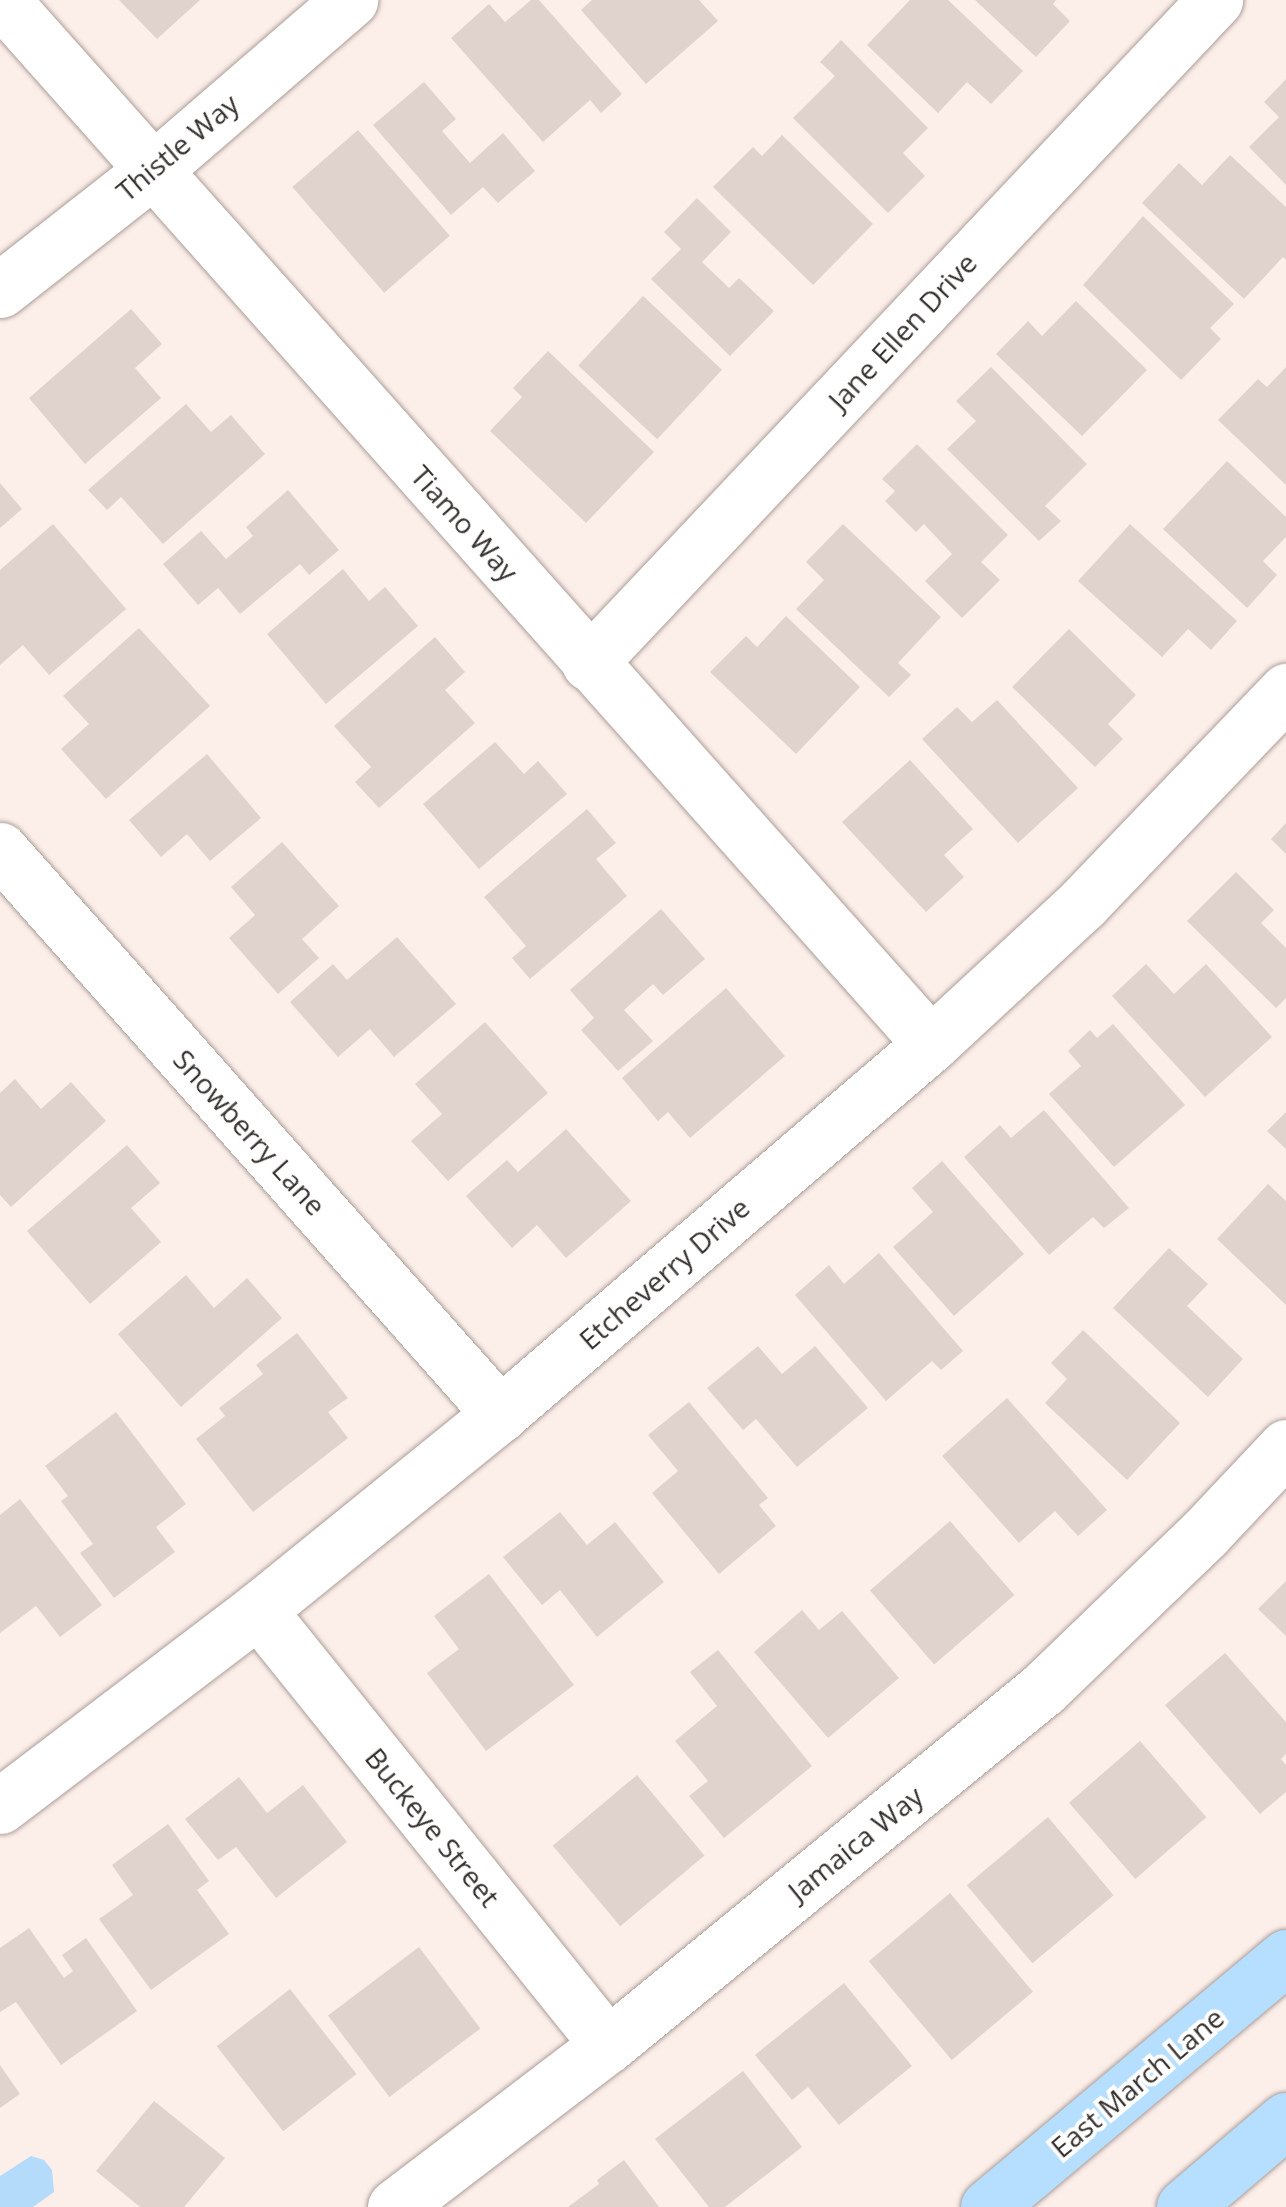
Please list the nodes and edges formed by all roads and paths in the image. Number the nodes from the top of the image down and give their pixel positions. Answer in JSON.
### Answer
{"nodes":[{"id":1,"x":2,"y":0,"type":"edge"},
{"id":2,"x":350,"y":0,"type":"edge"},
{"id":3,"x":1215,"y":0,"type":"edge"},
{"id":4,"x":152,"y":171,"type":"junction"},
{"id":5,"x":0,"y":290,"type":"edge"},
{"id":6,"x":589,"y":663,"type":"junction"},
{"id":7,"x":1286,"y":691,"type":"edge"},
{"id":8,"x":0,"y":850,"type":"edge"},
{"id":9,"x":930,"y":1044,"type":"junction"},
{"id":10,"x":500,"y":1414,"type":"junction"},
{"id":11,"x":1286,"y":1447,"type":"edge"},
{"id":12,"x":258,"y":1610,"type":"junction"},
{"id":13,"x":0,"y":1806,"type":"edge"},
{"id":14,"x":1286,"y":1957,"type":"edge"},
{"id":15,"x":608,"y":2045,"type":"junction"},
{"id":16,"x":1286,"y":2120,"type":"edge"},
{"id":17,"x":395,"y":2207,"type":"edge"},
{"id":18,"x":988,"y":2207,"type":"edge"},
{"id":19,"x":1184,"y":2207,"type":"edge"}],
"edges":[{"from":1,"to":4,"type":"street","name":"Tiamo Way"},
{"from":2,"to":4,"type":"street","name":"Thistle Way"},
{"from":3,"to":6,"type":"street","name":"Jane Ellen Drive"},
{"from":4,"to":5,"type":"street","name":"Thistle Way"},
{"from":4,"to":6,"type":"street","name":"Tiamo Way"},
{"from":6,"to":9,"type":"street","name":"Tiamo Way"},
{"from":7,"to":9,"type":"street","name":"Etcheverry Drive"},
{"from":8,"to":10,"type":"street","name":"Snowberry Lane"},
{"from":9,"to":10,"type":"street","name":"Etcheverry Drive"},
{"from":10,"to":12,"type":"street","name":"Etcheverry Drive"},
{"from":11,"to":15,"type":"street","name":"Jamaica Way"},
{"from":12,"to":13,"type":"street","name":"Etcheverry Drive"},
{"from":12,"to":15,"type":"street","name":"Buckeye Street"},
{"from":14,"to":18,"type":"main road","name":"East March Lane"},
{"from":15,"to":17,"type":"street","name":"Jamaica Way"},
{"from":16,"to":19,"type":"main road"}]}
